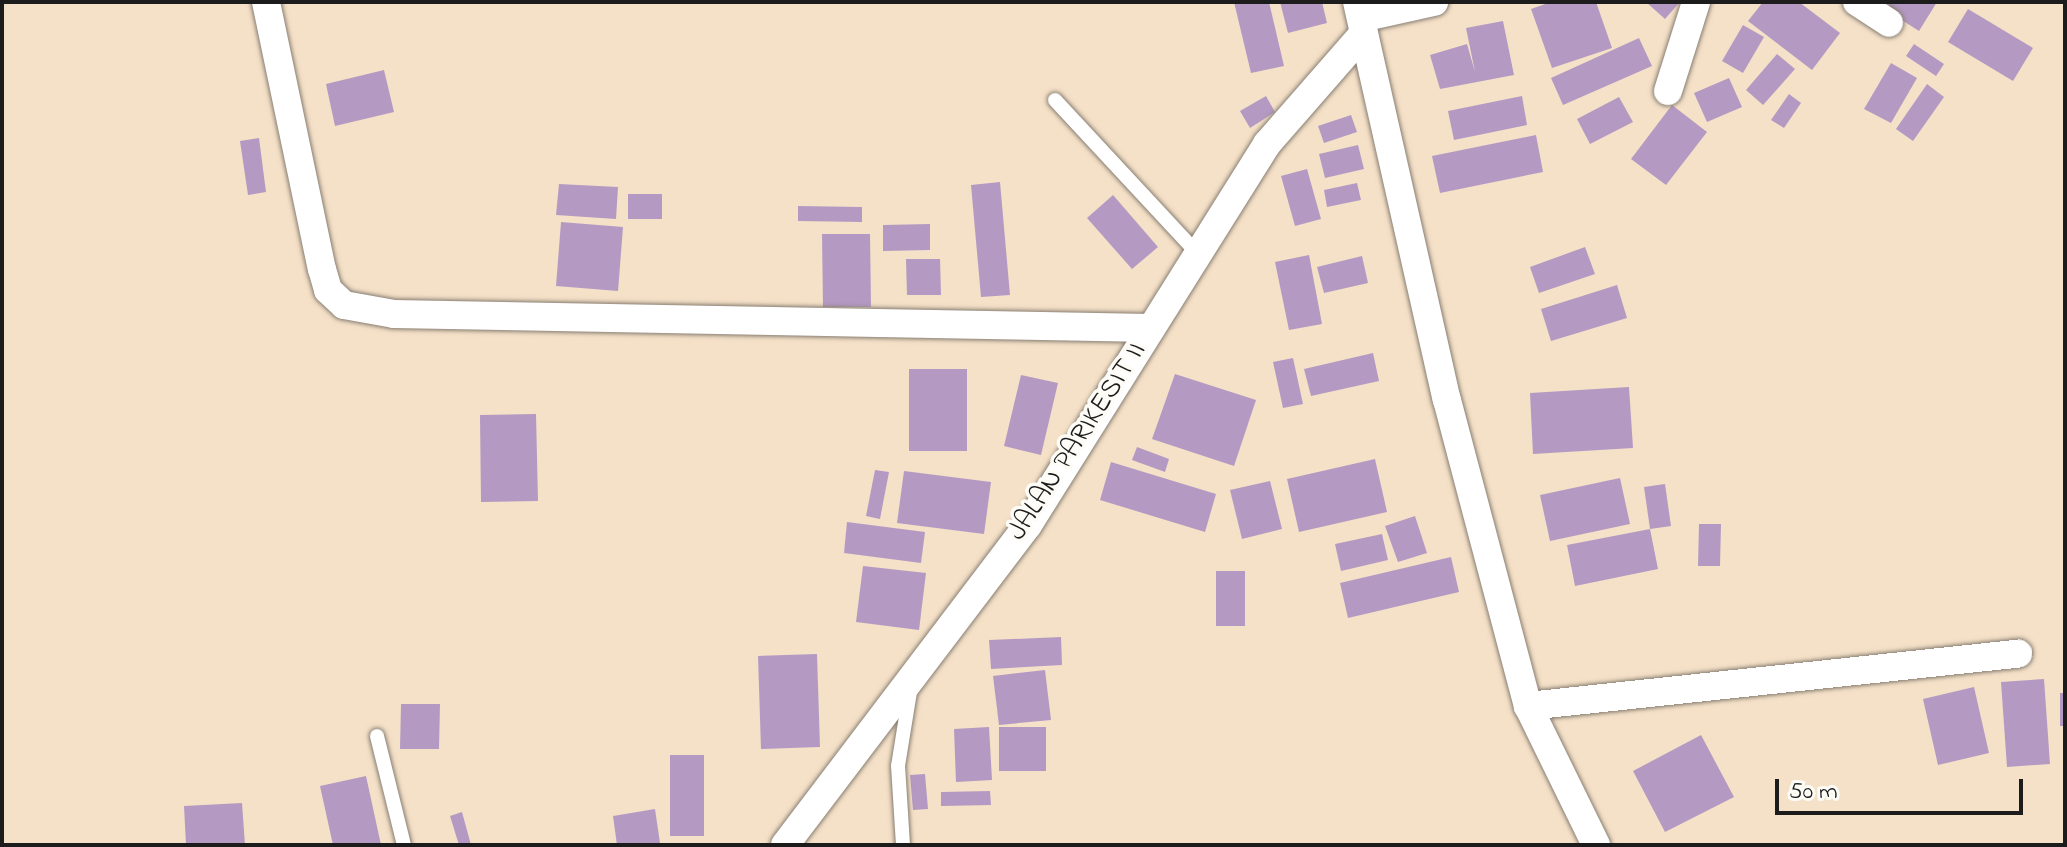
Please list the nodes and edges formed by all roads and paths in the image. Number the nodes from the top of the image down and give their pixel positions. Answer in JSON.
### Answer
{"nodes":[{"id":1,"x":266,"y":2,"type":"edge"},
{"id":2,"x":1434,"y":2,"type":"edge"},
{"id":3,"x":1696,"y":2,"type":"edge"},
{"id":4,"x":1857,"y":2,"type":"edge"},
{"id":5,"x":1360,"y":18,"type":"edge"},
{"id":6,"x":1889,"y":23,"type":"dead end"},
{"id":7,"x":1668,"y":91,"type":"dead end"},
{"id":8,"x":1055,"y":100,"type":"dead end"},
{"id":9,"x":1198,"y":254,"type":"junction"},
{"id":10,"x":1151,"y":328,"type":"junction"},
{"id":11,"x":2018,"y":654,"type":"dead end"},
{"id":12,"x":912,"y":680,"type":"junction"},
{"id":13,"x":1528,"y":706,"type":"junction"},
{"id":14,"x":377,"y":736,"type":"dead end"},
{"id":15,"x":404,"y":845,"type":"edge"},
{"id":16,"x":785,"y":845,"type":"edge"},
{"id":17,"x":903,"y":845,"type":"edge"},
{"id":18,"x":1596,"y":845,"type":"edge"}],
"edges":[{"from":1,"to":10,"type":"street"},
{"from":2,"to":5,"type":"street"},
{"from":3,"to":7,"type":"street"},
{"from":4,"to":6,"type":"street"},
{"from":5,"to":9,"type":"street","name":"JALAN PARIKESIT II"},
{"from":5,"to":13,"type":"street"},
{"from":8,"to":9,"type":"lane"},
{"from":9,"to":10,"type":"street","name":"JALAN PARIKESIT II"},
{"from":10,"to":12,"type":"street","name":"JALAN PARIKESIT II"},
{"from":11,"to":13,"type":"street"},
{"from":12,"to":16,"type":"street","name":"JALAN PARIKESIT II"},
{"from":12,"to":17,"type":"lane"},
{"from":13,"to":18,"type":"street"},
{"from":14,"to":15,"type":"lane"}]}
